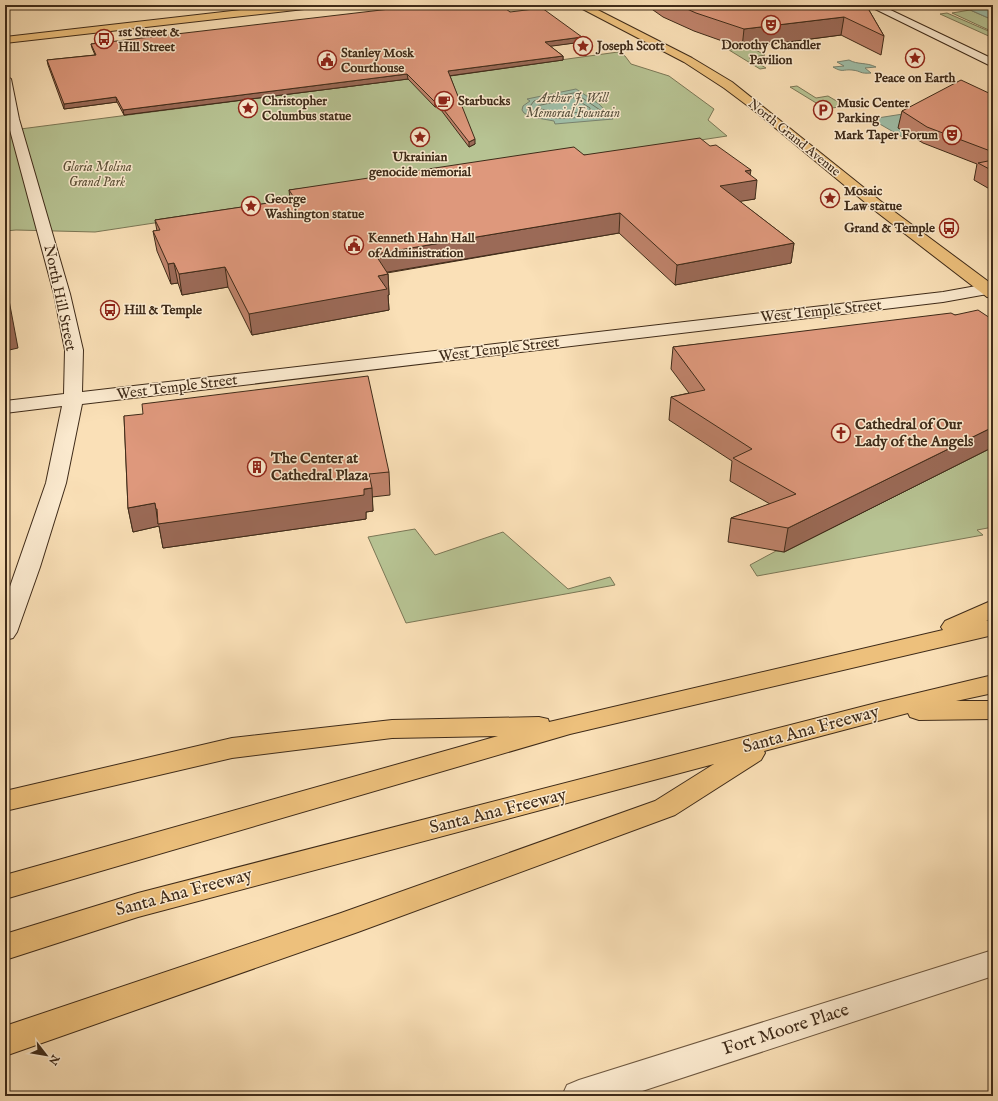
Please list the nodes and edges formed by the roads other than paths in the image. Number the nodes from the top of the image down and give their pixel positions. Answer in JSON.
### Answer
{"nodes":[{"id":1,"x":314,"y":5,"type":"edge"},
{"id":2,"x":580,"y":5,"type":"edge"},
{"id":3,"x":872,"y":5,"type":"edge"},
{"id":4,"x":281,"y":7,"type":"edge"},
{"id":5,"x":5,"y":40,"type":"edge"},
{"id":6,"x":993,"y":63,"type":"edge"},
{"id":7,"x":5,"y":79,"type":"edge"},
{"id":8,"x":991,"y":290,"type":"edge"},
{"id":9,"x":73,"y":400,"type":"junction"},
{"id":10,"x":5,"y":407,"type":"edge"},
{"id":11,"x":993,"y":608,"type":"edge"},
{"id":12,"x":993,"y":628,"type":"edge"},
{"id":13,"x":5,"y":632,"type":"edge"},
{"id":14,"x":921,"y":642,"type":"junction"},
{"id":15,"x":993,"y":684,"type":"edge"},
{"id":16,"x":993,"y":710,"type":"edge"},
{"id":17,"x":880,"y":711,"type":"junction"},
{"id":18,"x":570,"y":725,"type":"junction"},
{"id":19,"x":770,"y":741,"type":"junction"},
{"id":20,"x":5,"y":801,"type":"edge"},
{"id":21,"x":5,"y":887,"type":"edge"},
{"id":22,"x":5,"y":947,"type":"edge"},
{"id":23,"x":993,"y":963,"type":"edge"},
{"id":24,"x":5,"y":1041,"type":"edge"},
{"id":25,"x":579,"y":1096,"type":"edge"}],
"edges":[{"from":1,"to":4,"type":"main road"},
{"from":2,"to":8,"type":"main road","name":"North Grand Avenue"},
{"from":3,"to":6,"type":"main road"},
{"from":4,"to":5,"type":"main road"},
{"from":7,"to":9,"type":"main road","name":"North Hill Street"},
{"from":8,"to":9,"type":"main road","name":"West Temple Street"},
{"from":9,"to":10,"type":"main road","name":"West Temple Street"},
{"from":9,"to":13,"type":"main road","name":"North Hill Street"},
{"from":11,"to":14,"type":"main road"},
{"from":12,"to":14,"type":"main road"},
{"from":14,"to":18,"type":"main road"},
{"from":15,"to":17,"type":"main road","name":"Santa Ana Freeway"},
{"from":16,"to":17,"type":"main road"},
{"from":17,"to":19,"type":"main road","name":"Santa Ana Freeway"},
{"from":18,"to":20,"type":"main road"},
{"from":18,"to":21,"type":"main road"},
{"from":19,"to":22,"type":"main road","name":"Santa Ana Freeway"},
{"from":19,"to":24,"type":"main road"},
{"from":23,"to":25,"type":"main road","name":"Fort Moore Place"}]}
